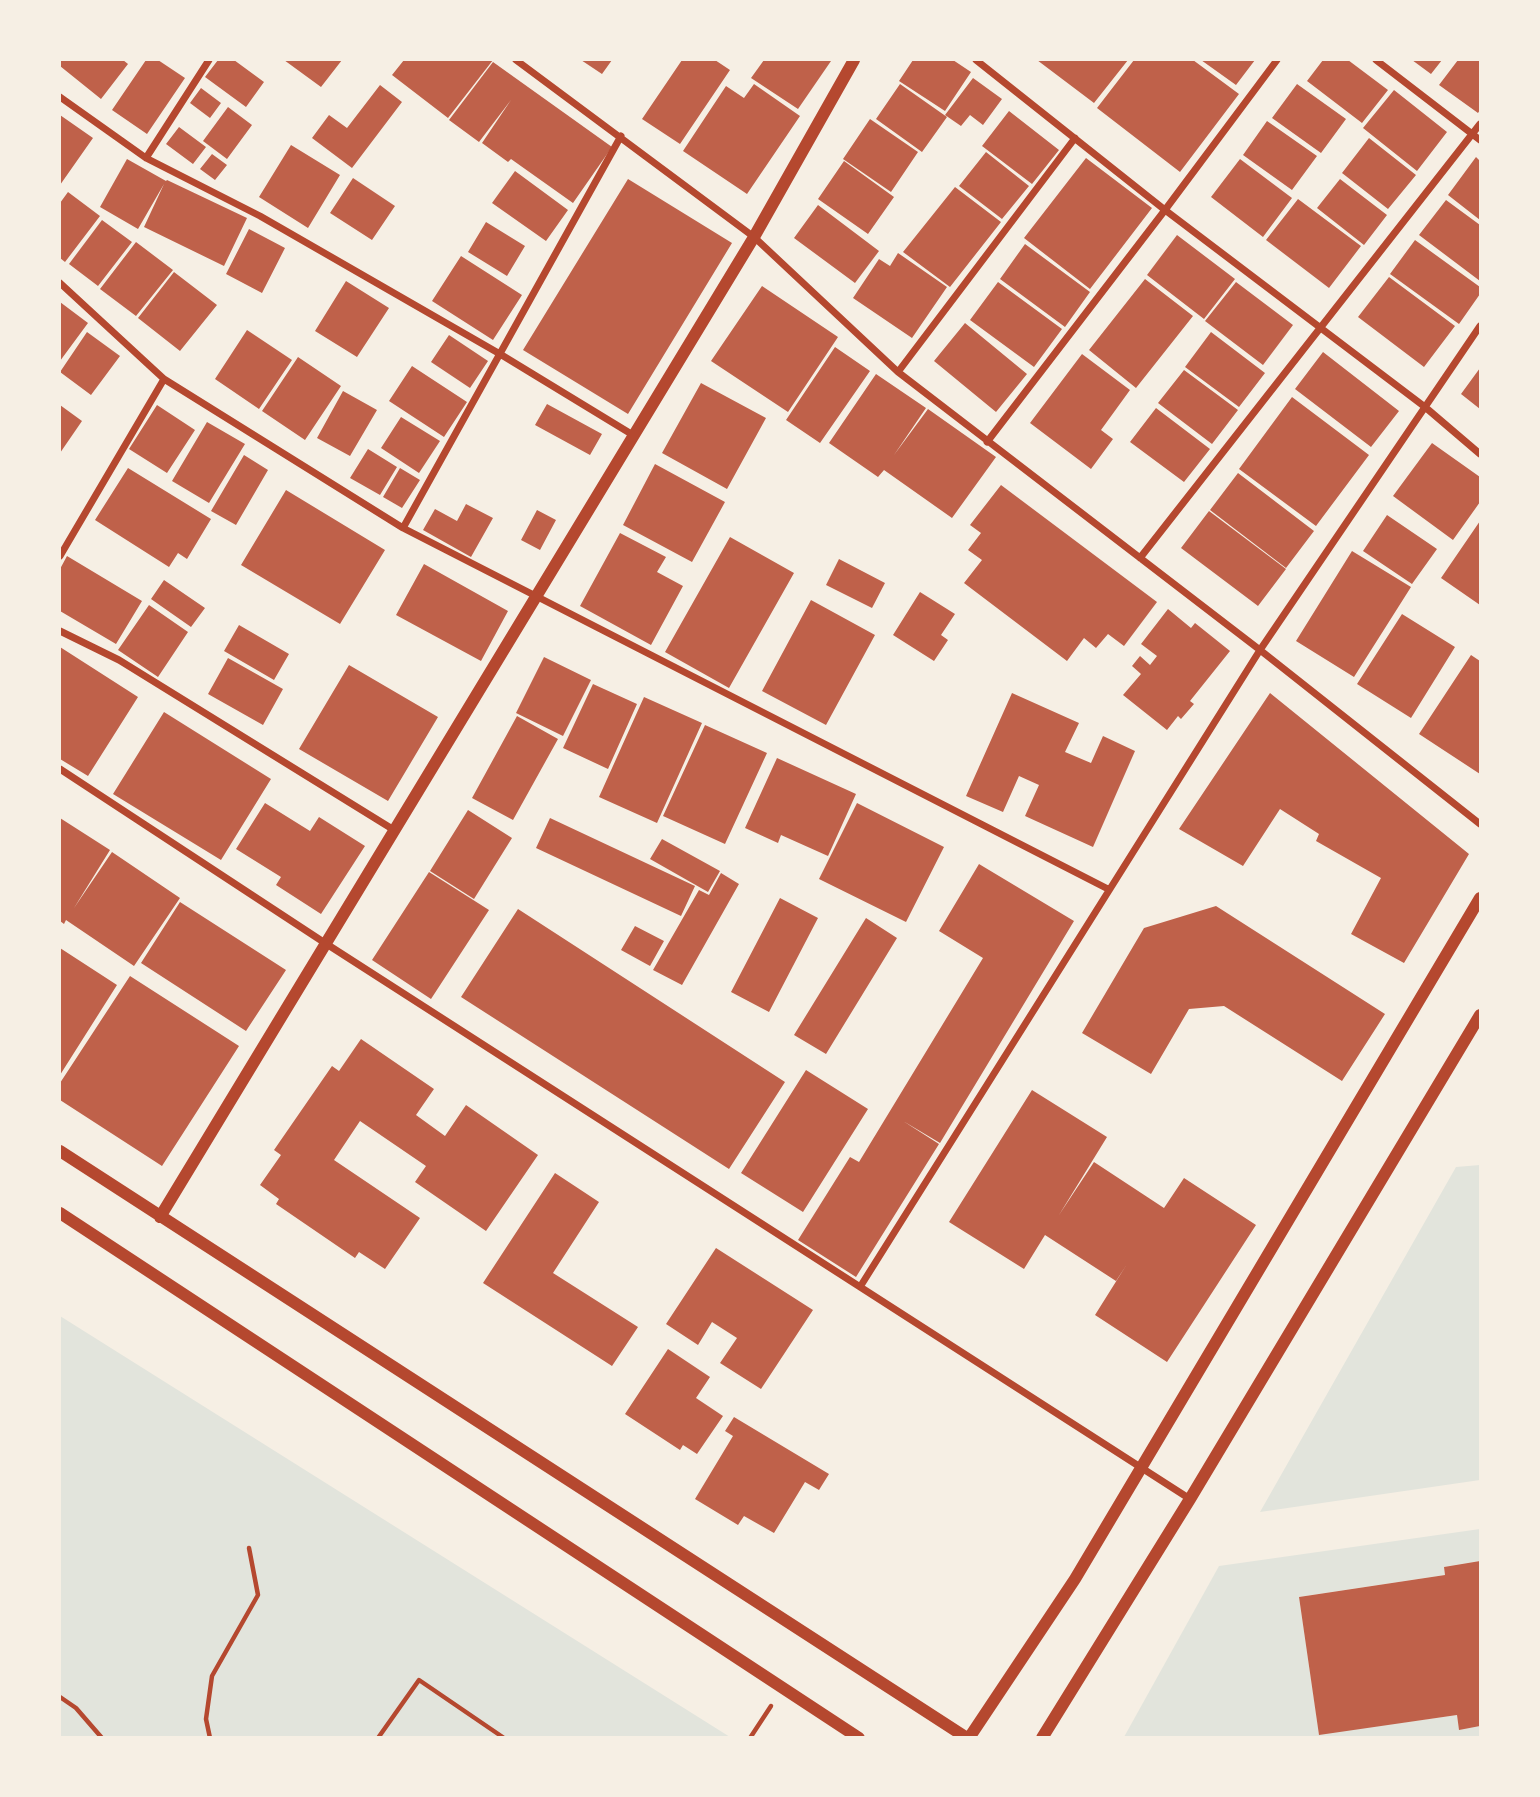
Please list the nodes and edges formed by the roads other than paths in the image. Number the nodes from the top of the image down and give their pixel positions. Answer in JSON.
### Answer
{"nodes":[{"id":1,"x":209,"y":60,"type":"edge"},
{"id":2,"x":516,"y":60,"type":"edge"},
{"id":3,"x":854,"y":60,"type":"edge"},
{"id":4,"x":976,"y":60,"type":"edge"},
{"id":5,"x":1277,"y":60,"type":"edge"},
{"id":6,"x":1376,"y":60,"type":"edge"},
{"id":7,"x":60,"y":97,"type":"edge"},
{"id":8,"x":1480,"y":124,"type":"edge"},
{"id":9,"x":1472,"y":134,"type":"junction"},
{"id":10,"x":621,"y":136,"type":"junction"},
{"id":11,"x":1075,"y":138,"type":"junction"},
{"id":12,"x":1480,"y":140,"type":"edge"},
{"id":13,"x":146,"y":158,"type":"junction"},
{"id":14,"x":1165,"y":210,"type":"junction"},
{"id":15,"x":754,"y":237,"type":"junction"},
{"id":16,"x":60,"y":283,"type":"edge"},
{"id":17,"x":1321,"y":326,"type":"junction"},
{"id":18,"x":1480,"y":326,"type":"edge"},
{"id":19,"x":500,"y":354,"type":"junction"},
{"id":20,"x":898,"y":372,"type":"junction"},
{"id":21,"x":164,"y":379,"type":"junction"},
{"id":22,"x":1425,"y":407,"type":"junction"},
{"id":23,"x":633,"y":435,"type":"junction"},
{"id":24,"x":987,"y":442,"type":"junction"},
{"id":25,"x":1480,"y":454,"type":"edge"},
{"id":26,"x":403,"y":528,"type":"junction"},
{"id":27,"x":60,"y":556,"type":"edge"},
{"id":28,"x":1140,"y":558,"type":"junction"},
{"id":29,"x":535,"y":597,"type":"junction"},
{"id":30,"x":60,"y":631,"type":"edge"},
{"id":31,"x":1260,"y":650,"type":"junction"},
{"id":32,"x":60,"y":769,"type":"edge"},
{"id":33,"x":1480,"y":824,"type":"edge"},
{"id":34,"x":394,"y":830,"type":"junction"},
{"id":35,"x":1108,"y":889,"type":"junction"},
{"id":36,"x":1480,"y":898,"type":"edge"},
{"id":37,"x":326,"y":943,"type":"junction"},
{"id":38,"x":1480,"y":1015,"type":"edge"},
{"id":39,"x":60,"y":1151,"type":"edge"},
{"id":40,"x":60,"y":1213,"type":"edge"},
{"id":41,"x":160,"y":1217,"type":"junction"},
{"id":42,"x":860,"y":1287,"type":"junction"},
{"id":43,"x":1143,"y":1467,"type":"junction"},
{"id":44,"x":1190,"y":1499,"type":"junction"},
{"id":45,"x":859,"y":1738,"type":"edge"},
{"id":46,"x":968,"y":1738,"type":"edge"},
{"id":47,"x":1042,"y":1738,"type":"edge"}],
"edges":[{"from":1,"to":13,"type":"street"},
{"from":2,"to":10,"type":"street"},
{"from":3,"to":15,"type":"street"},
{"from":4,"to":11,"type":"street"},
{"from":5,"to":14,"type":"street"},
{"from":6,"to":9,"type":"street"},
{"from":7,"to":13,"type":"street"},
{"from":8,"to":9,"type":"street"},
{"from":9,"to":12,"type":"street"},
{"from":9,"to":17,"type":"street"},
{"from":10,"to":15,"type":"street"},
{"from":10,"to":19,"type":"street"},
{"from":11,"to":14,"type":"street"},
{"from":11,"to":20,"type":"street"},
{"from":13,"to":19,"type":"street"},
{"from":14,"to":17,"type":"street"},
{"from":14,"to":24,"type":"street"},
{"from":15,"to":20,"type":"street"},
{"from":15,"to":23,"type":"street"},
{"from":16,"to":21,"type":"street"},
{"from":17,"to":22,"type":"street"},
{"from":17,"to":28,"type":"street"},
{"from":18,"to":22,"type":"street"},
{"from":19,"to":23,"type":"street"},
{"from":19,"to":26,"type":"street"},
{"from":20,"to":24,"type":"street"},
{"from":21,"to":26,"type":"street"},
{"from":21,"to":27,"type":"street"},
{"from":22,"to":25,"type":"street"},
{"from":22,"to":31,"type":"street"},
{"from":23,"to":29,"type":"street"},
{"from":24,"to":28,"type":"street"},
{"from":26,"to":29,"type":"street"},
{"from":28,"to":31,"type":"street"},
{"from":29,"to":34,"type":"street"},
{"from":29,"to":35,"type":"street"},
{"from":30,"to":34,"type":"street"},
{"from":31,"to":33,"type":"street"},
{"from":31,"to":35,"type":"street"},
{"from":32,"to":37,"type":"street"},
{"from":34,"to":37,"type":"street"},
{"from":35,"to":42,"type":"street"},
{"from":36,"to":43,"type":"street"},
{"from":37,"to":41,"type":"street"},
{"from":37,"to":42,"type":"street"},
{"from":38,"to":44,"type":"street"},
{"from":39,"to":41,"type":"street"},
{"from":40,"to":45,"type":"street"},
{"from":41,"to":46,"type":"street"},
{"from":42,"to":43,"type":"street"},
{"from":43,"to":44,"type":"street"},
{"from":43,"to":46,"type":"street"},
{"from":44,"to":47,"type":"street"}]}
